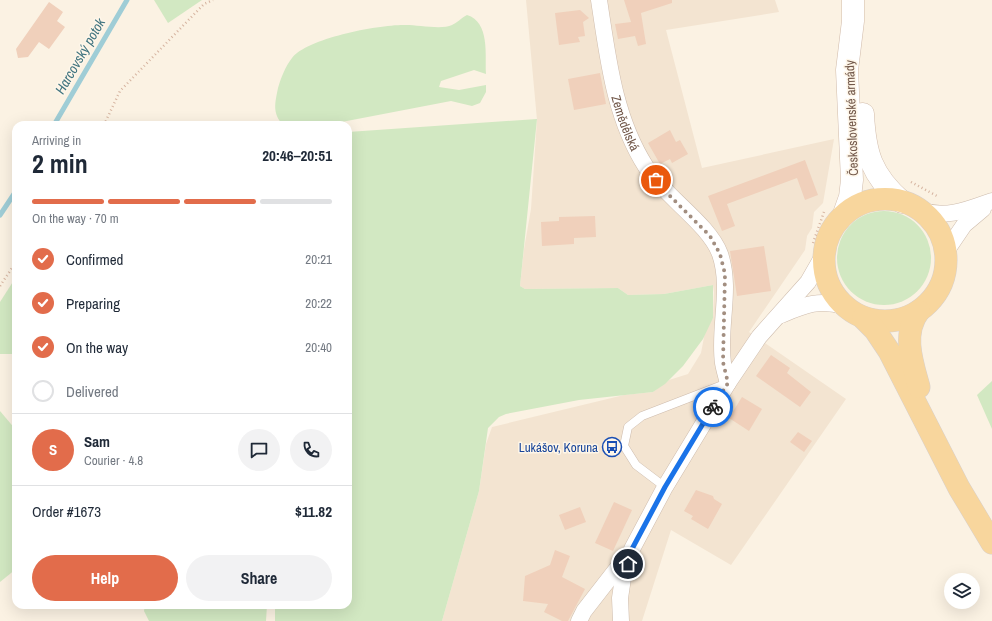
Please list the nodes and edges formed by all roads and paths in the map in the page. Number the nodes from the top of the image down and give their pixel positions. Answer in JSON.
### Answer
{"nodes":[{"id":1,"x":213,"y":0,"type":"edge"},
{"id":2,"x":599,"y":0,"type":"edge"},
{"id":3,"x":853,"y":11,"type":"edge"},
{"id":4,"x":106,"y":121,"type":"edge"},
{"id":5,"x":992,"y":202,"type":"edge"},
{"id":6,"x":911,"y":206,"type":"junction"},
{"id":7,"x":844,"y":214,"type":"junction"},
{"id":8,"x":945,"y":253,"type":"junction"},
{"id":9,"x":824,"y":254,"type":"junction"},
{"id":10,"x":12,"y":268,"type":"edge"},
{"id":11,"x":0,"y":286,"type":"edge"},
{"id":12,"x":844,"y":306,"type":"junction"},
{"id":13,"x":919,"y":311,"type":"junction"},
{"id":14,"x":776,"y":317,"type":"junction"},
{"id":15,"x":863,"y":318,"type":"junction"},
{"id":16,"x":728,"y":383,"type":"junction"},
{"id":17,"x":932,"y":432,"type":"junction"},
{"id":18,"x":665,"y":487,"type":"junction"},
{"id":19,"x":992,"y":543,"type":"edge"},
{"id":20,"x":632,"y":549,"type":"junction"},
{"id":21,"x":579,"y":621,"type":"edge"},
{"id":22,"x":621,"y":621,"type":"edge"}],
"edges":[{"from":1,"to":4,"type":"path"},
{"from":2,"to":16,"type":"street","name":"Zemědělská"},
{"from":3,"to":6,"type":"street","name":"Československé armády"},
{"from":3,"to":7,"type":"street","name":"Československé armády"},
{"from":5,"to":6,"type":"street"},
{"from":5,"to":8,"type":"street"},
{"from":6,"to":7,"type":"main road","name":"Československé armády"},
{"from":6,"to":8,"type":"main road","name":"Československé armády"},
{"from":7,"to":9,"type":"main road","name":"Československé armády"},
{"from":8,"to":13,"type":"main road","name":"Československé armády"},
{"from":9,"to":12,"type":"main road","name":"Československé armády"},
{"from":9,"to":14,"type":"street","name":"Československé armády"},
{"from":10,"to":11,"type":"path"},
{"from":12,"to":14,"type":"street","name":"Československé armády"},
{"from":12,"to":15,"type":"main road","name":"Československé armády"},
{"from":13,"to":15,"type":"main road","name":"Československé armády"},
{"from":13,"to":17,"type":"main road"},
{"from":14,"to":16,"type":"street","name":"Československé armády"},
{"from":15,"to":17,"type":"main road"},
{"from":16,"to":18,"type":"street","name":"Československé armády"},
{"from":16,"to":18,"type":"lane"},
{"from":17,"to":19,"type":"main road"},
{"from":18,"to":20,"type":"street","name":"Československé armády"},
{"from":20,"to":21,"type":"street"},
{"from":20,"to":22,"type":"street","name":"Československé armády"}]}
